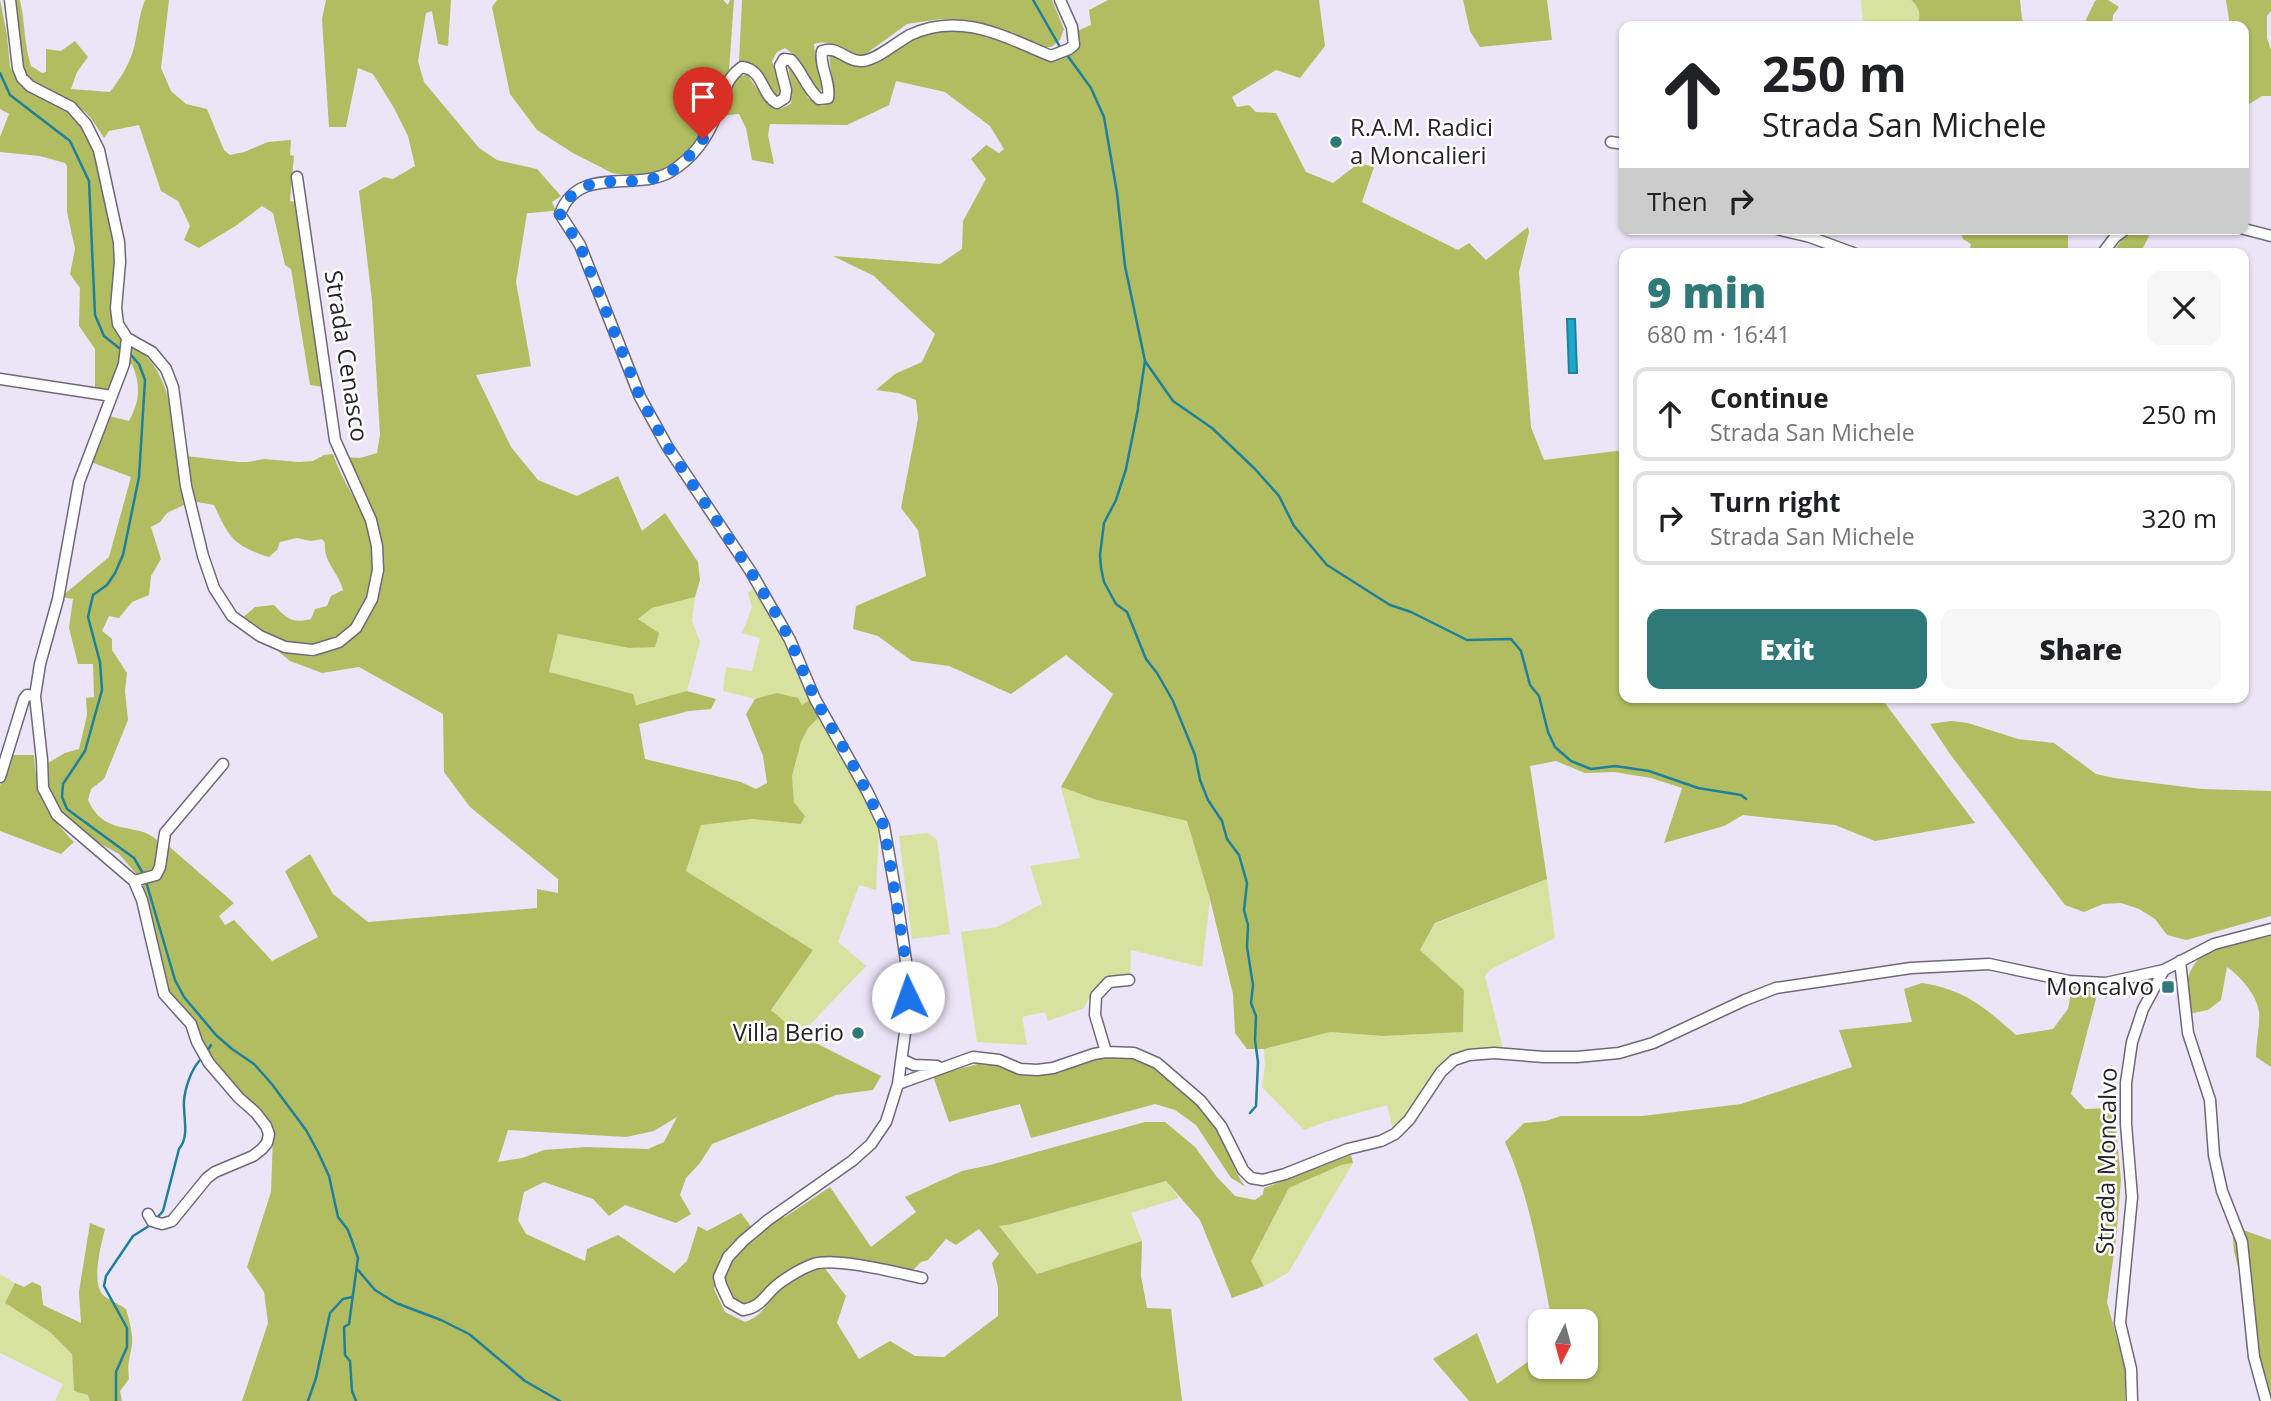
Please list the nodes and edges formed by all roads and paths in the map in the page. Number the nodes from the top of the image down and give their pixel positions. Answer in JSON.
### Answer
{"nodes":[{"id":1,"x":10,"y":0,"type":"edge"},
{"id":2,"x":1060,"y":0,"type":"edge"},
{"id":3,"x":1611,"y":142,"type":"dead end"},
{"id":4,"x":1619,"y":143,"type":"edge"},
{"id":5,"x":297,"y":177,"type":"dead end"},
{"id":6,"x":2249,"y":230,"type":"edge"},
{"id":7,"x":1802,"y":235,"type":"edge"},
{"id":8,"x":2271,"y":236,"type":"edge"},
{"id":9,"x":1840,"y":248,"type":"edge"},
{"id":10,"x":127,"y":338,"type":"junction"},
{"id":11,"x":0,"y":379,"type":"edge"},
{"id":12,"x":112,"y":396,"type":"junction"},
{"id":13,"x":31,"y":695,"type":"junction"},
{"id":14,"x":223,"y":764,"type":"dead end"},
{"id":15,"x":0,"y":777,"type":"edge"},
{"id":16,"x":134,"y":881,"type":"junction"},
{"id":17,"x":2271,"y":929,"type":"edge"},
{"id":18,"x":2180,"y":961,"type":"junction"},
{"id":19,"x":2164,"y":970,"type":"junction"},
{"id":20,"x":1129,"y":980,"type":"dead end"},
{"id":21,"x":1106,"y":1052,"type":"junction"},
{"id":22,"x":903,"y":1059,"type":"junction"},
{"id":23,"x":950,"y":1066,"type":"junction"},
{"id":24,"x":898,"y":1084,"type":"junction"},
{"id":25,"x":148,"y":1214,"type":"dead end"},
{"id":26,"x":922,"y":1278,"type":"dead end"},
{"id":27,"x":2132,"y":1401,"type":"edge"},
{"id":28,"x":2266,"y":1401,"type":"edge"}],
"edges":[{"from":1,"to":10,"type":"street"},
{"from":2,"to":22,"type":"street"},
{"from":3,"to":4,"type":"street"},
{"from":5,"to":10,"type":"street","name":"Strada Cenasco"},
{"from":6,"to":8,"type":"street"},
{"from":7,"to":9,"type":"street"},
{"from":10,"to":12,"type":"street"},
{"from":11,"to":12,"type":"street"},
{"from":12,"to":13,"type":"street"},
{"from":13,"to":15,"type":"street"},
{"from":13,"to":16,"type":"street"},
{"from":14,"to":16,"type":"street"},
{"from":16,"to":25,"type":"street"},
{"from":17,"to":18,"type":"street"},
{"from":18,"to":19,"type":"street"},
{"from":18,"to":28,"type":"street"},
{"from":19,"to":21,"type":"street"},
{"from":19,"to":27,"type":"street","name":"Strada Moncalvo"},
{"from":20,"to":21,"type":"street"},
{"from":21,"to":23,"type":"street"},
{"from":22,"to":23,"type":"street"},
{"from":22,"to":24,"type":"street"},
{"from":23,"to":24,"type":"street"},
{"from":24,"to":26,"type":"street"}]}
